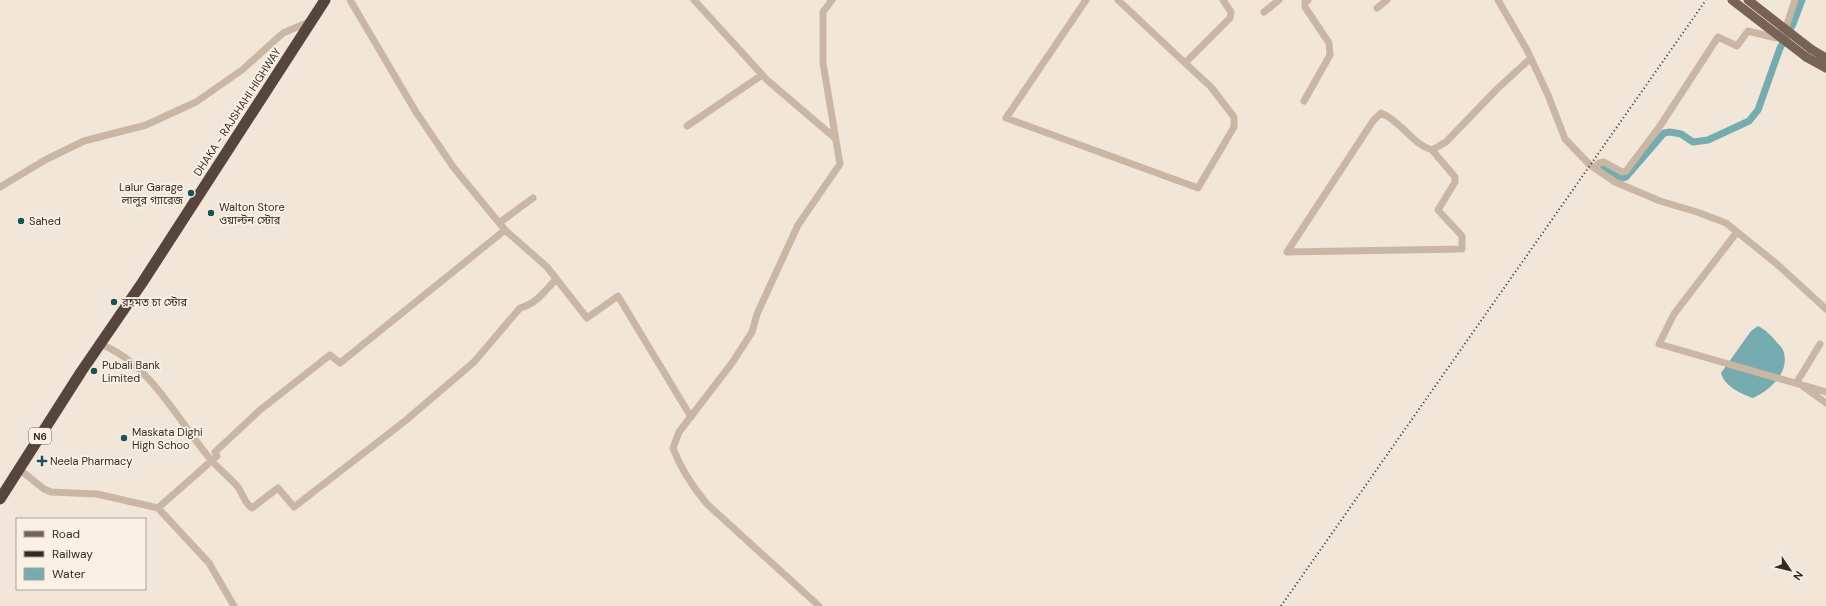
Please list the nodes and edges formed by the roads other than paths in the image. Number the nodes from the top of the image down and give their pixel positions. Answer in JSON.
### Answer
{"nodes":[{"id":1,"x":325,"y":0,"type":"edge"},
{"id":2,"x":350,"y":0,"type":"edge"},
{"id":3,"x":694,"y":0,"type":"edge"},
{"id":4,"x":832,"y":0,"type":"edge"},
{"id":5,"x":1086,"y":0,"type":"edge"},
{"id":6,"x":1118,"y":0,"type":"edge"},
{"id":7,"x":1223,"y":0,"type":"edge"},
{"id":8,"x":1278,"y":0,"type":"edge"},
{"id":9,"x":1308,"y":0,"type":"edge"},
{"id":10,"x":1387,"y":0,"type":"edge"},
{"id":11,"x":1498,"y":0,"type":"edge"},
{"id":12,"x":1732,"y":0,"type":"edge"},
{"id":13,"x":1748,"y":0,"type":"edge"},
{"id":14,"x":1795,"y":0,"type":"edge"},
{"id":15,"x":1377,"y":8,"type":"dead end"},
{"id":16,"x":1264,"y":12,"type":"dead end"},
{"id":17,"x":312,"y":21,"type":"junction"},
{"id":18,"x":1531,"y":58,"type":"junction"},
{"id":19,"x":1826,"y":58,"type":"edge"},
{"id":20,"x":1185,"y":63,"type":"junction"},
{"id":21,"x":1826,"y":68,"type":"edge"},
{"id":22,"x":762,"y":75,"type":"junction"},
{"id":23,"x":1304,"y":101,"type":"dead end"},
{"id":24,"x":687,"y":126,"type":"dead end"},
{"id":25,"x":835,"y":138,"type":"junction"},
{"id":26,"x":1432,"y":150,"type":"junction"},
{"id":27,"x":1595,"y":168,"type":"junction"},
{"id":28,"x":0,"y":188,"type":"edge"},
{"id":29,"x":533,"y":198,"type":"dead end"},
{"id":30,"x":499,"y":223,"type":"junction"},
{"id":31,"x":505,"y":230,"type":"junction"},
{"id":32,"x":1737,"y":232,"type":"junction"},
{"id":33,"x":556,"y":279,"type":"junction"},
{"id":34,"x":1826,"y":309,"type":"edge"},
{"id":35,"x":100,"y":344,"type":"junction"},
{"id":36,"x":1820,"y":344,"type":"dead end"},
{"id":37,"x":1826,"y":392,"type":"edge"},
{"id":38,"x":1826,"y":403,"type":"edge"},
{"id":39,"x":691,"y":417,"type":"junction"},
{"id":40,"x":212,"y":461,"type":"junction"},
{"id":41,"x":19,"y":469,"type":"junction"},
{"id":42,"x":0,"y":499,"type":"edge"},
{"id":43,"x":158,"y":508,"type":"junction"},
{"id":44,"x":234,"y":606,"type":"edge"},
{"id":45,"x":819,"y":606,"type":"edge"}],
"edges":[{"from":1,"to":17,"type":"highway","name":"DHAKA - RAJSHAHI HIGHWAY","number":"N6"},
{"from":2,"to":30,"type":"street"},
{"from":3,"to":22,"type":"street"},
{"from":4,"to":25,"type":"street"},
{"from":5,"to":20,"type":"street"},
{"from":6,"to":20,"type":"street"},
{"from":7,"to":20,"type":"street"},
{"from":8,"to":16,"type":"street"},
{"from":9,"to":23,"type":"street"},
{"from":10,"to":15,"type":"street"},
{"from":11,"to":18,"type":"street"},
{"from":12,"to":21,"type":"main road","bridge":true},
{"from":13,"to":19,"type":"main road","bridge":true},
{"from":14,"to":27,"type":"street"},
{"from":17,"to":28,"type":"street"},
{"from":17,"to":35,"type":"highway","name":"DHAKA - RAJSHAHI HIGHWAY","number":"N6"},
{"from":18,"to":26,"type":"street"},
{"from":18,"to":27,"type":"street"},
{"from":22,"to":24,"type":"street"},
{"from":22,"to":25,"type":"street"},
{"from":25,"to":39,"type":"street"},
{"from":26,"to":26,"type":"street"},
{"from":27,"to":32,"type":"street"},
{"from":29,"to":30,"type":"street"},
{"from":30,"to":31,"type":"street"},
{"from":31,"to":33,"type":"street"},
{"from":31,"to":40,"type":"street"},
{"from":32,"to":34,"type":"street"},
{"from":32,"to":37,"type":"street"},
{"from":33,"to":39,"type":"street"},
{"from":33,"to":40,"type":"street"},
{"from":35,"to":40,"type":"street"},
{"from":35,"to":41,"type":"highway","name":"DHAKA - RAJSHAHI HIGHWAY","number":"N6"},
{"from":36,"to":38,"type":"street"},
{"from":39,"to":45,"type":"street"},
{"from":40,"to":43,"type":"street"},
{"from":41,"to":42,"type":"highway","name":"DHAKA - RAJSHAHI HIGHWAY","number":"N6"},
{"from":41,"to":43,"type":"street"},
{"from":43,"to":44,"type":"street"}]}
